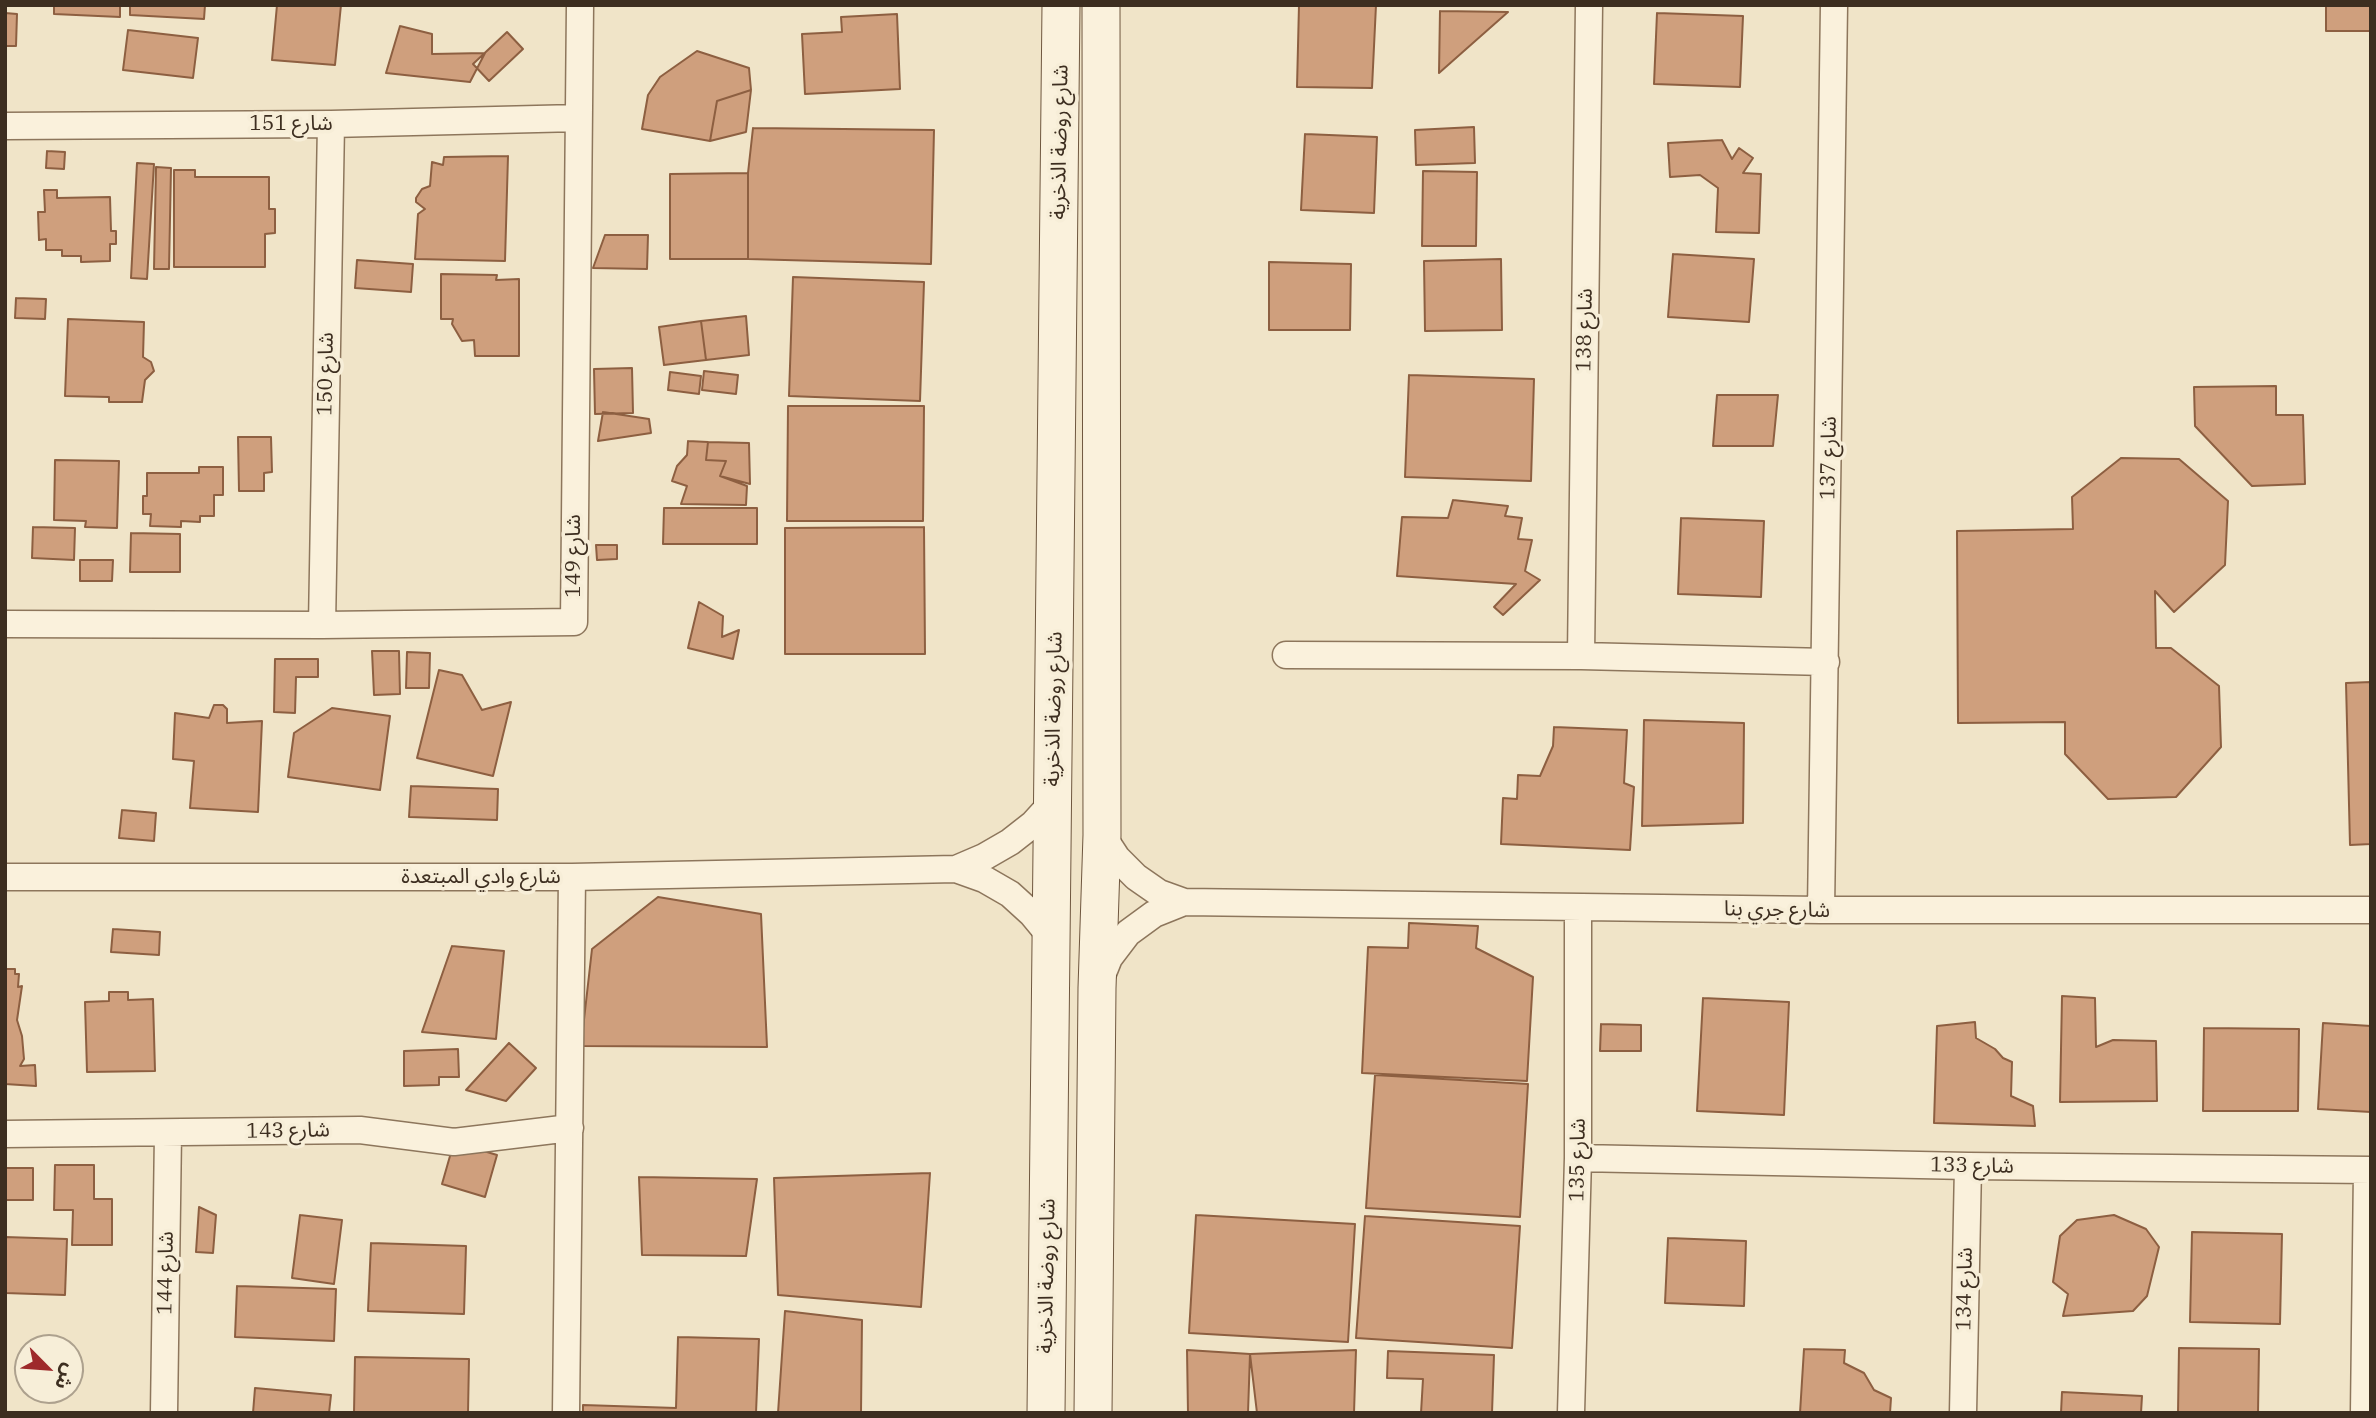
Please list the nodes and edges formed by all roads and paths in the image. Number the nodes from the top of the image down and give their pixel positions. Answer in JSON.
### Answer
{"nodes":[{"id":1,"x":580,"y":5,"type":"edge"},
{"id":2,"x":1061,"y":5,"type":"edge"},
{"id":3,"x":1101,"y":5,"type":"edge"},
{"id":4,"x":1589,"y":5,"type":"edge"},
{"id":5,"x":1835,"y":5,"type":"edge"},
{"id":6,"x":578,"y":118,"type":"junction"},
{"id":7,"x":331,"y":124,"type":"junction"},
{"id":8,"x":5,"y":125,"type":"edge"},
{"id":9,"x":5,"y":624,"type":"edge"},
{"id":10,"x":322,"y":625,"type":"junction"},
{"id":11,"x":1286,"y":655,"type":"dead end"},
{"id":12,"x":1581,"y":656,"type":"junction"},
{"id":13,"x":1826,"y":662,"type":"junction"},
{"id":14,"x":1053,"y":802,"type":"junction"},
{"id":15,"x":1101,"y":835,"type":"junction"},
{"id":16,"x":956,"y":869,"type":"junction"},
{"id":17,"x":5,"y":877,"type":"edge"},
{"id":18,"x":572,"y":877,"type":"junction"},
{"id":19,"x":1184,"y":902,"type":"junction"},
{"id":20,"x":1578,"y":908,"type":"junction"},
{"id":21,"x":1821,"y":910,"type":"junction"},
{"id":22,"x":2371,"y":910,"type":"edge"},
{"id":23,"x":1051,"y":937,"type":"junction"},
{"id":24,"x":1097,"y":988,"type":"junction"},
{"id":25,"x":570,"y":1128,"type":"junction"},
{"id":26,"x":168,"y":1133,"type":"junction"},
{"id":27,"x":5,"y":1134,"type":"edge"},
{"id":28,"x":1578,"y":1158,"type":"junction"},
{"id":29,"x":1968,"y":1166,"type":"junction"},
{"id":30,"x":2369,"y":1170,"type":"edge"},
{"id":31,"x":164,"y":1413,"type":"edge"},
{"id":32,"x":566,"y":1413,"type":"edge"},
{"id":33,"x":1046,"y":1413,"type":"edge"},
{"id":34,"x":1093,"y":1413,"type":"edge"},
{"id":35,"x":1571,"y":1413,"type":"edge"},
{"id":36,"x":1963,"y":1413,"type":"edge"},
{"id":37,"x":2364,"y":1413,"type":"edge"}],
"edges":[{"from":1,"to":6,"type":"street","name":"شارع 149"},
{"from":2,"to":14,"type":"street","name":"شارع روضة الذخرية"},
{"from":3,"to":15,"type":"street","name":"شارع روضة الذخرية"},
{"from":4,"to":12,"type":"street","name":"شارع 138"},
{"from":5,"to":13,"type":"street","name":"شارع 137"},
{"from":6,"to":7,"type":"street","name":"شارع 151"},
{"from":6,"to":10,"type":"street","name":"شارع 149"},
{"from":7,"to":8,"type":"street","name":"شارع 151"},
{"from":7,"to":10,"type":"street","name":"شارع 150"},
{"from":9,"to":10,"type":"street","name":"شارع 149"},
{"from":11,"to":12,"type":"street"},
{"from":12,"to":13,"type":"street"},
{"from":13,"to":21,"type":"street","name":"شارع 137"},
{"from":14,"to":16,"type":"street","name":"شارع وادي المبتعدة"},
{"from":14,"to":23,"type":"street","name":"شارع روضة الذخرية"},
{"from":15,"to":19,"type":"street","name":"شارع جري بنا"},
{"from":15,"to":24,"type":"street","name":"شارع روضة الذخرية"},
{"from":16,"to":18,"type":"street","name":"شارع وادي المبتعدة"},
{"from":16,"to":23,"type":"street","name":"شارع وادي المبتعدة"},
{"from":17,"to":18,"type":"street","name":"شارع وادي المبتعدة"},
{"from":18,"to":25,"type":"street"},
{"from":19,"to":20,"type":"street","name":"شارع جري بنا"},
{"from":19,"to":24,"type":"street","name":"شارع جري بنا"},
{"from":20,"to":21,"type":"street","name":"شارع جري بنا"},
{"from":20,"to":28,"type":"street","name":"شارع 135"},
{"from":21,"to":22,"type":"street","name":"شارع جري بنا"},
{"from":23,"to":33,"type":"street","name":"شارع روضة الذخرية"},
{"from":24,"to":34,"type":"street","name":"شارع روضة الذخرية"},
{"from":25,"to":26,"type":"street","name":"شارع 143"},
{"from":25,"to":32,"type":"street"},
{"from":26,"to":27,"type":"street","name":"شارع 143"},
{"from":26,"to":31,"type":"street","name":"شارع 144"},
{"from":28,"to":29,"type":"street","name":"شارع 133"},
{"from":28,"to":35,"type":"street","name":"شارع 135"},
{"from":29,"to":30,"type":"street","name":"شارع 133"},
{"from":29,"to":36,"type":"street","name":"شارع 134"},
{"from":30,"to":37,"type":"street","name":"شارع 133"}]}
